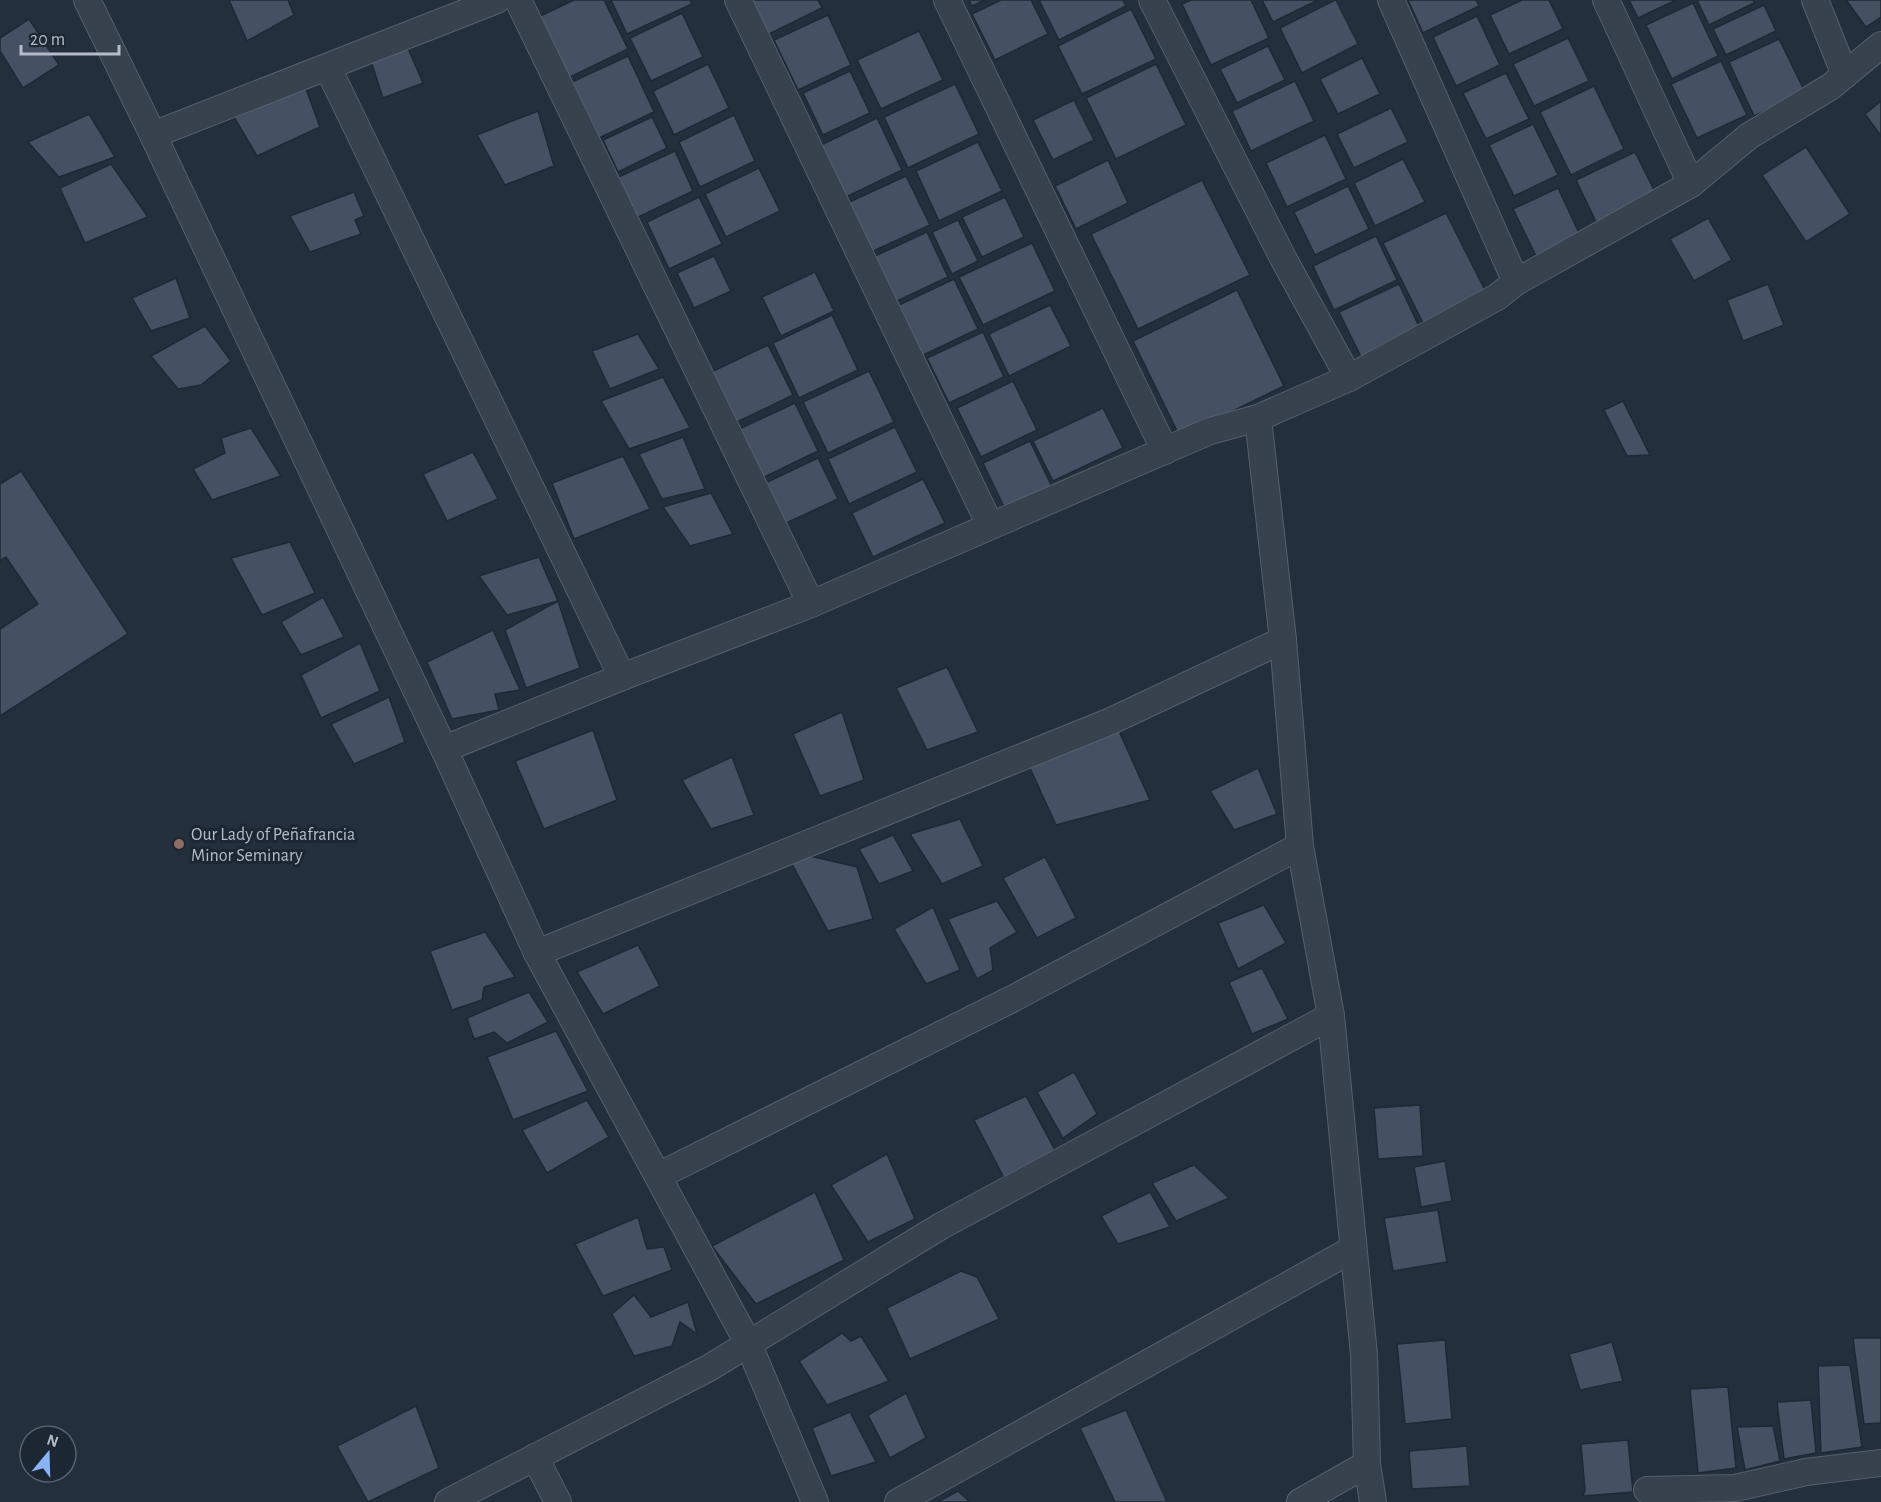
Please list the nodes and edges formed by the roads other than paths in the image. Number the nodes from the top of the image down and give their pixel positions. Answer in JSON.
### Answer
{"nodes":[{"id":1,"x":87,"y":0,"type":"edge"},
{"id":2,"x":497,"y":0,"type":"edge"},
{"id":3,"x":518,"y":0,"type":"edge"},
{"id":4,"x":738,"y":0,"type":"edge"},
{"id":5,"x":947,"y":0,"type":"edge"},
{"id":6,"x":1152,"y":0,"type":"edge"},
{"id":7,"x":1391,"y":0,"type":"edge"},
{"id":8,"x":1606,"y":0,"type":"edge"},
{"id":9,"x":1815,"y":0,"type":"edge"},
{"id":10,"x":1881,"y":45,"type":"edge"},
{"id":11,"x":328,"y":68,"type":"junction"},
{"id":12,"x":1845,"y":75,"type":"junction"},
{"id":13,"x":153,"y":135,"type":"junction"},
{"id":14,"x":1691,"y":184,"type":"junction"},
{"id":15,"x":1516,"y":282,"type":"junction"},
{"id":16,"x":1349,"y":378,"type":"junction"},
{"id":17,"x":1258,"y":418,"type":"junction"},
{"id":18,"x":1165,"y":452,"type":"junction"},
{"id":19,"x":990,"y":525,"type":"junction"},
{"id":20,"x":811,"y":604,"type":"junction"},
{"id":21,"x":1283,"y":640,"type":"junction"},
{"id":22,"x":622,"y":677,"type":"junction"},
{"id":23,"x":444,"y":749,"type":"junction"},
{"id":24,"x":1300,"y":846,"type":"junction"},
{"id":25,"x":537,"y":953,"type":"junction"},
{"id":26,"x":1331,"y":1016,"type":"junction"},
{"id":27,"x":658,"y":1176,"type":"junction"},
{"id":28,"x":1353,"y":1250,"type":"junction"},
{"id":29,"x":748,"y":1343,"type":"junction"},
{"id":30,"x":536,"y":1457,"type":"junction"},
{"id":31,"x":1881,"y":1463,"type":"edge"},
{"id":32,"x":1367,"y":1464,"type":"junction"},
{"id":33,"x":1647,"y":1490,"type":"dead end"},
{"id":34,"x":1734,"y":1495,"type":"edge"},
{"id":35,"x":448,"y":1502,"type":"edge"},
{"id":36,"x":558,"y":1502,"type":"edge"},
{"id":37,"x":816,"y":1502,"type":"edge"},
{"id":38,"x":898,"y":1502,"type":"edge"},
{"id":39,"x":1300,"y":1502,"type":"edge"},
{"id":40,"x":1373,"y":1502,"type":"edge"}],
"edges":[{"from":1,"to":13,"type":"street"},
{"from":2,"to":11,"type":"street"},
{"from":3,"to":20,"type":"street"},
{"from":4,"to":19,"type":"street"},
{"from":5,"to":18,"type":"street"},
{"from":6,"to":16,"type":"street"},
{"from":7,"to":15,"type":"street"},
{"from":8,"to":14,"type":"street"},
{"from":9,"to":12,"type":"street"},
{"from":10,"to":12,"type":"street"},
{"from":11,"to":13,"type":"street"},
{"from":11,"to":22,"type":"street"},
{"from":12,"to":14,"type":"street"},
{"from":13,"to":23,"type":"street"},
{"from":14,"to":15,"type":"street"},
{"from":15,"to":16,"type":"street"},
{"from":16,"to":17,"type":"street"},
{"from":17,"to":18,"type":"street"},
{"from":17,"to":21,"type":"street"},
{"from":18,"to":19,"type":"street"},
{"from":19,"to":20,"type":"street"},
{"from":20,"to":22,"type":"street"},
{"from":21,"to":24,"type":"street"},
{"from":21,"to":25,"type":"street"},
{"from":22,"to":23,"type":"street"},
{"from":23,"to":25,"type":"street"},
{"from":24,"to":26,"type":"street"},
{"from":24,"to":27,"type":"street"},
{"from":25,"to":27,"type":"street"},
{"from":26,"to":28,"type":"street"},
{"from":26,"to":29,"type":"street"},
{"from":27,"to":29,"type":"street"},
{"from":28,"to":32,"type":"street"},
{"from":28,"to":38,"type":"street"},
{"from":29,"to":30,"type":"street"},
{"from":29,"to":37,"type":"street"},
{"from":30,"to":35,"type":"street"},
{"from":30,"to":36,"type":"street"},
{"from":31,"to":34,"type":"street"},
{"from":32,"to":39,"type":"street"},
{"from":32,"to":40,"type":"street"},
{"from":33,"to":34,"type":"street"}]}
